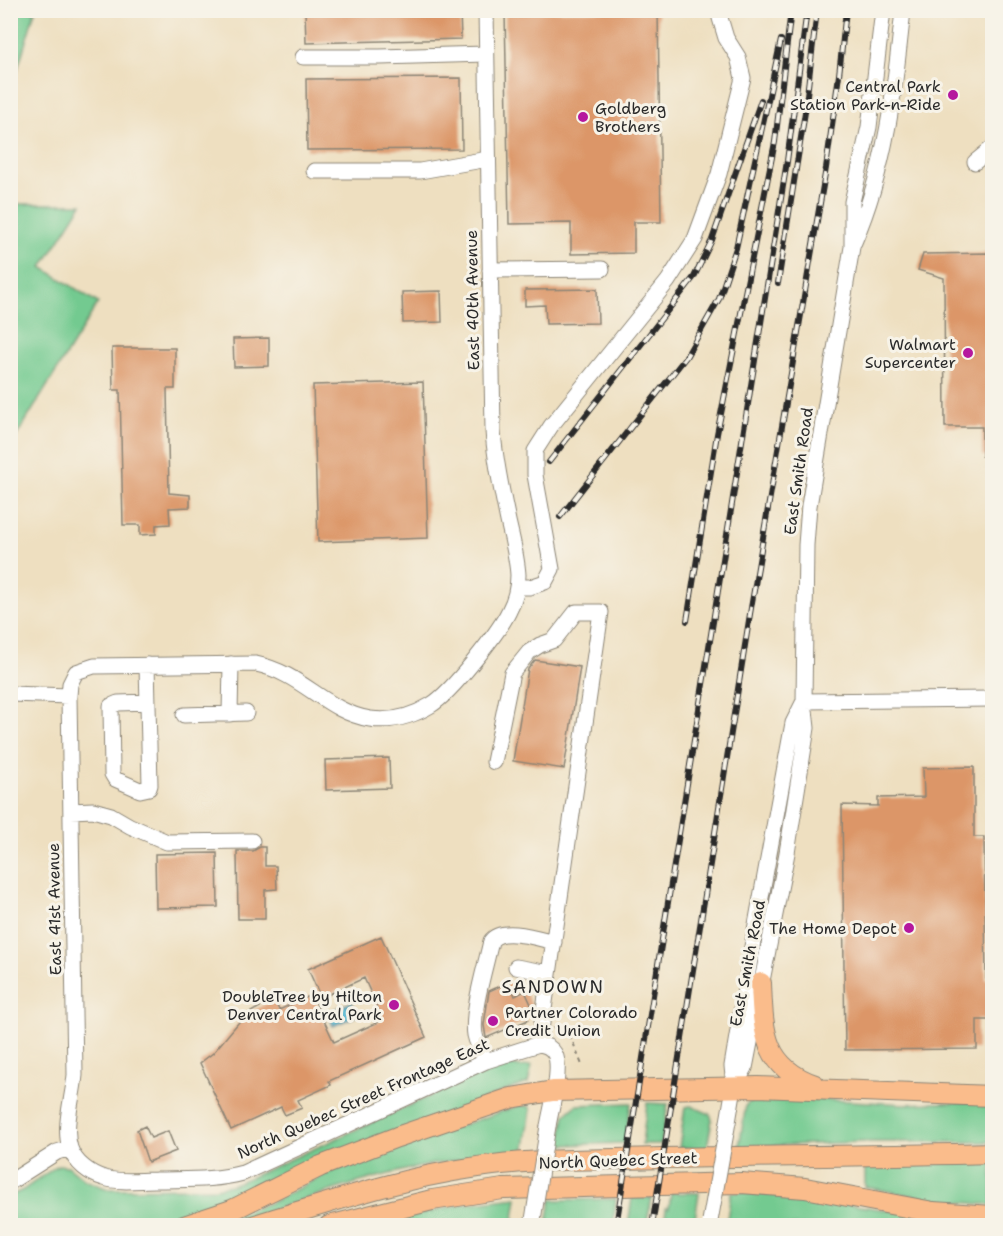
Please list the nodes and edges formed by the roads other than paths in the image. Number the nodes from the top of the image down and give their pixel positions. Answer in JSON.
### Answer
{"nodes":[{"id":1,"x":486,"y":10,"type":"edge"},
{"id":2,"x":720,"y":10,"type":"edge"},
{"id":3,"x":883,"y":10,"type":"edge"},
{"id":4,"x":903,"y":10,"type":"edge"},
{"id":5,"x":486,"y":54,"type":"junction"},
{"id":6,"x":303,"y":57,"type":"dead end"},
{"id":7,"x":993,"y":148,"type":"edge"},
{"id":8,"x":488,"y":159,"type":"junction"},
{"id":9,"x":975,"y":162,"type":"dead end"},
{"id":10,"x":314,"y":171,"type":"dead end"},
{"id":11,"x":852,"y":248,"type":"junction"},
{"id":12,"x":602,"y":269,"type":"dead end"},
{"id":13,"x":490,"y":270,"type":"junction"},
{"id":14,"x":517,"y":587,"type":"junction"},
{"id":15,"x":231,"y":664,"type":"junction"},
{"id":16,"x":147,"y":665,"type":"junction"},
{"id":17,"x":10,"y":694,"type":"edge"},
{"id":18,"x":69,"y":696,"type":"junction"},
{"id":19,"x":993,"y":699,"type":"edge"},
{"id":20,"x":804,"y":701,"type":"junction"},
{"id":21,"x":148,"y":702,"type":"junction"},
{"id":22,"x":246,"y":713,"type":"dead end"},
{"id":23,"x":230,"y":714,"type":"junction"},
{"id":24,"x":184,"y":715,"type":"dead end"},
{"id":25,"x":494,"y":762,"type":"dead end"},
{"id":26,"x":70,"y":811,"type":"junction"},
{"id":27,"x":252,"y":841,"type":"dead end"},
{"id":28,"x":554,"y":942,"type":"junction"},
{"id":29,"x":516,"y":967,"type":"dead end"},
{"id":30,"x":549,"y":973,"type":"junction"},
{"id":31,"x":761,"y":983,"type":"junction"},
{"id":32,"x":539,"y":1044,"type":"junction"},
{"id":33,"x":486,"y":1061,"type":"junction"},
{"id":34,"x":734,"y":1087,"type":"junction"},
{"id":35,"x":829,"y":1090,"type":"junction"},
{"id":36,"x":553,"y":1091,"type":"junction"},
{"id":37,"x":993,"y":1096,"type":"edge"},
{"id":38,"x":70,"y":1148,"type":"junction"},
{"id":39,"x":993,"y":1153,"type":"edge"},
{"id":40,"x":10,"y":1182,"type":"edge"},
{"id":41,"x":993,"y":1216,"type":"edge"},
{"id":42,"x":710,"y":1223,"type":"edge"},
{"id":43,"x":184,"y":1226,"type":"edge"},
{"id":44,"x":252,"y":1226,"type":"edge"},
{"id":45,"x":329,"y":1226,"type":"edge"},
{"id":46,"x":532,"y":1226,"type":"edge"}],
"edges":[{"from":1,"to":5,"type":"street","name":"East 40th Avenue"},
{"from":2,"to":14,"type":"street"},
{"from":3,"to":11,"type":"street","name":"East Smith Road"},
{"from":4,"to":11,"type":"street","name":"East Smith Road"},
{"from":5,"to":6,"type":"street"},
{"from":5,"to":8,"type":"street","name":"East 40th Avenue"},
{"from":7,"to":9,"type":"street"},
{"from":8,"to":10,"type":"street"},
{"from":8,"to":13,"type":"street","name":"East 40th Avenue"},
{"from":11,"to":20,"type":"street","name":"East Smith Road"},
{"from":12,"to":13,"type":"street"},
{"from":13,"to":14,"type":"street","name":"East 40th Avenue"},
{"from":14,"to":15,"type":"street"},
{"from":15,"to":16,"type":"street"},
{"from":15,"to":23,"type":"street"},
{"from":16,"to":18,"type":"street","name":"East 41st Avenue"},
{"from":16,"to":21,"type":"street"},
{"from":17,"to":18,"type":"street"},
{"from":18,"to":26,"type":"street","name":"East 41st Avenue"},
{"from":19,"to":20,"type":"street"},
{"from":20,"to":31,"type":"street","name":"East Smith Road"},
{"from":20,"to":34,"type":"street","name":"East Smith Road"},
{"from":21,"to":21,"type":"street"},
{"from":22,"to":23,"type":"street"},
{"from":23,"to":24,"type":"street"},
{"from":25,"to":28,"type":"street"},
{"from":26,"to":27,"type":"street"},
{"from":26,"to":38,"type":"street","name":"East 41st Avenue"},
{"from":28,"to":30,"type":"street"},
{"from":28,"to":33,"type":"street"},
{"from":29,"to":30,"type":"street"},
{"from":30,"to":32,"type":"street"},
{"from":31,"to":34,"type":"street","name":"East Smith Road"},
{"from":31,"to":35,"type":"main road"},
{"from":32,"to":33,"type":"street","name":"North Quebec Street Frontage East"},
{"from":32,"to":36,"type":"street"},
{"from":33,"to":38,"type":"street","name":"North Quebec Street Frontage East"},
{"from":34,"to":35,"type":"main road"},
{"from":34,"to":36,"type":"main road"},
{"from":34,"to":42,"type":"street","name":"East Smith Road","bridge":true},
{"from":35,"to":37,"type":"main road"},
{"from":36,"to":43,"type":"main road"},
{"from":36,"to":46,"type":"street","bridge":true},
{"from":38,"to":40,"type":"street"},
{"from":39,"to":44,"type":"main road","name":"North Quebec Street"},
{"from":41,"to":45,"type":"main road","name":"North Quebec Street"}]}
